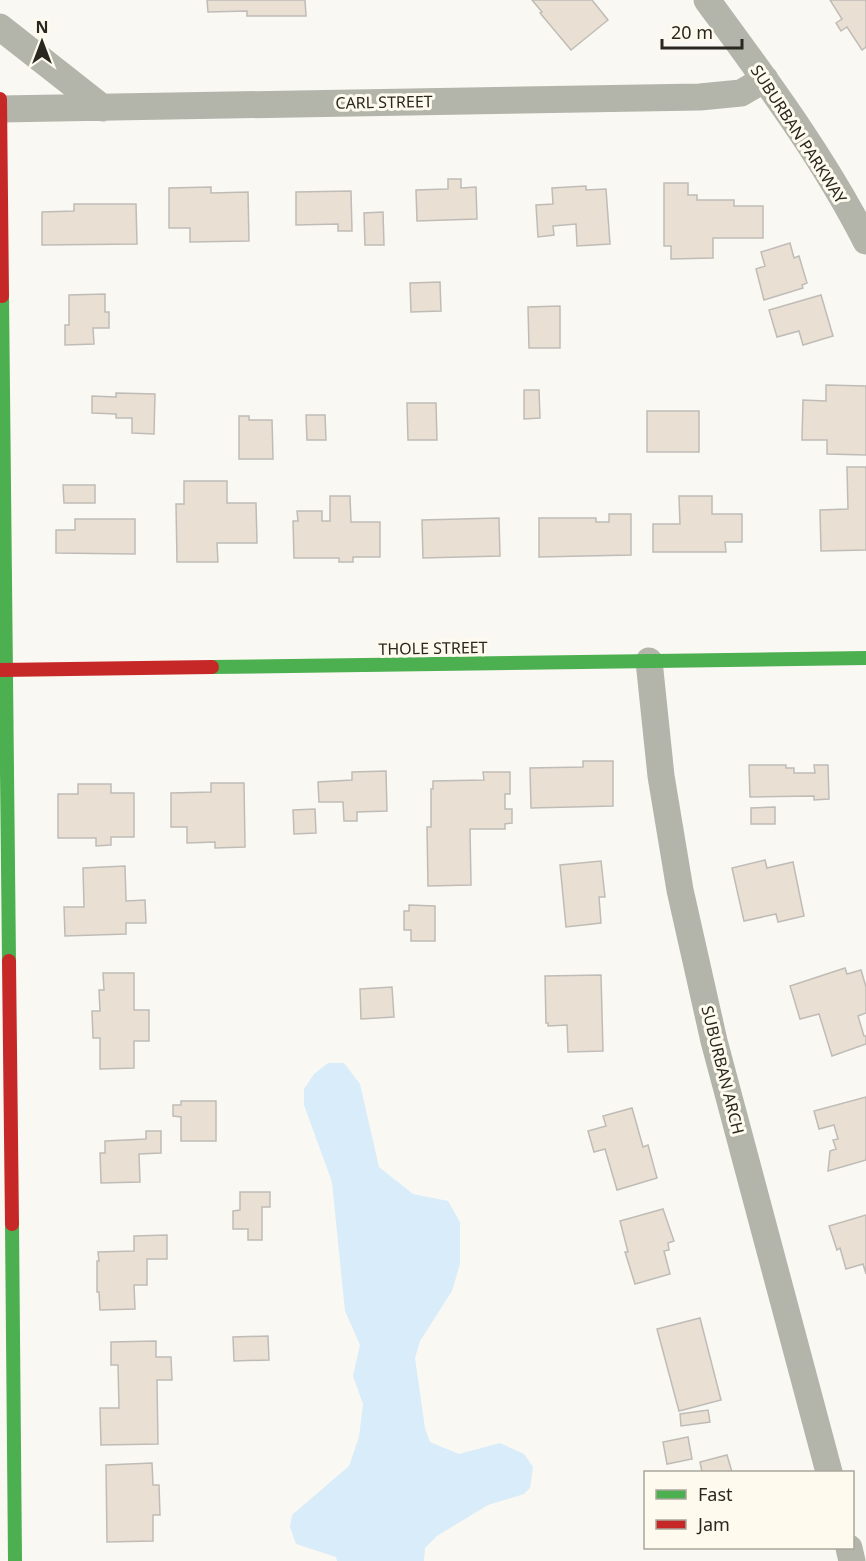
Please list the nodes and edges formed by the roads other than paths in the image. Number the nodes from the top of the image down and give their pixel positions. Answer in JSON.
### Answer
{"nodes":[{"id":1,"x":707,"y":0,"type":"edge"},
{"id":2,"x":0,"y":27,"type":"edge"},
{"id":3,"x":765,"y":79,"type":"junction"},
{"id":4,"x":0,"y":99,"type":"edge"},
{"id":5,"x":103,"y":108,"type":"junction"},
{"id":6,"x":0,"y":109,"type":"edge"},
{"id":7,"x":866,"y":241,"type":"edge"},
{"id":8,"x":866,"y":658,"type":"edge"},
{"id":9,"x":649,"y":661,"type":"junction"},
{"id":10,"x":3,"y":670,"type":"edge"},
{"id":11,"x":828,"y":1471,"type":"edge"},
{"id":12,"x":15,"y":1561,"type":"edge"}],
"edges":[{"from":1,"to":3,"type":"street","name":"SUBURBAN PARKWAY"},
{"from":2,"to":5,"type":"street"},
{"from":3,"to":5,"type":"street","name":"CARL STREET"},
{"from":3,"to":7,"type":"street","name":"SUBURBAN PARKWAY"},
{"from":4,"to":6,"type":"street"},
{"from":5,"to":6,"type":"street","name":"CARL STREET"},
{"from":6,"to":10,"type":"street"},
{"from":8,"to":9,"type":"street","name":"THOLE STREET"},
{"from":9,"to":10,"type":"street","name":"THOLE STREET"},
{"from":9,"to":11,"type":"street","name":"SUBURBAN ARCH"},
{"from":10,"to":12,"type":"street"}]}
